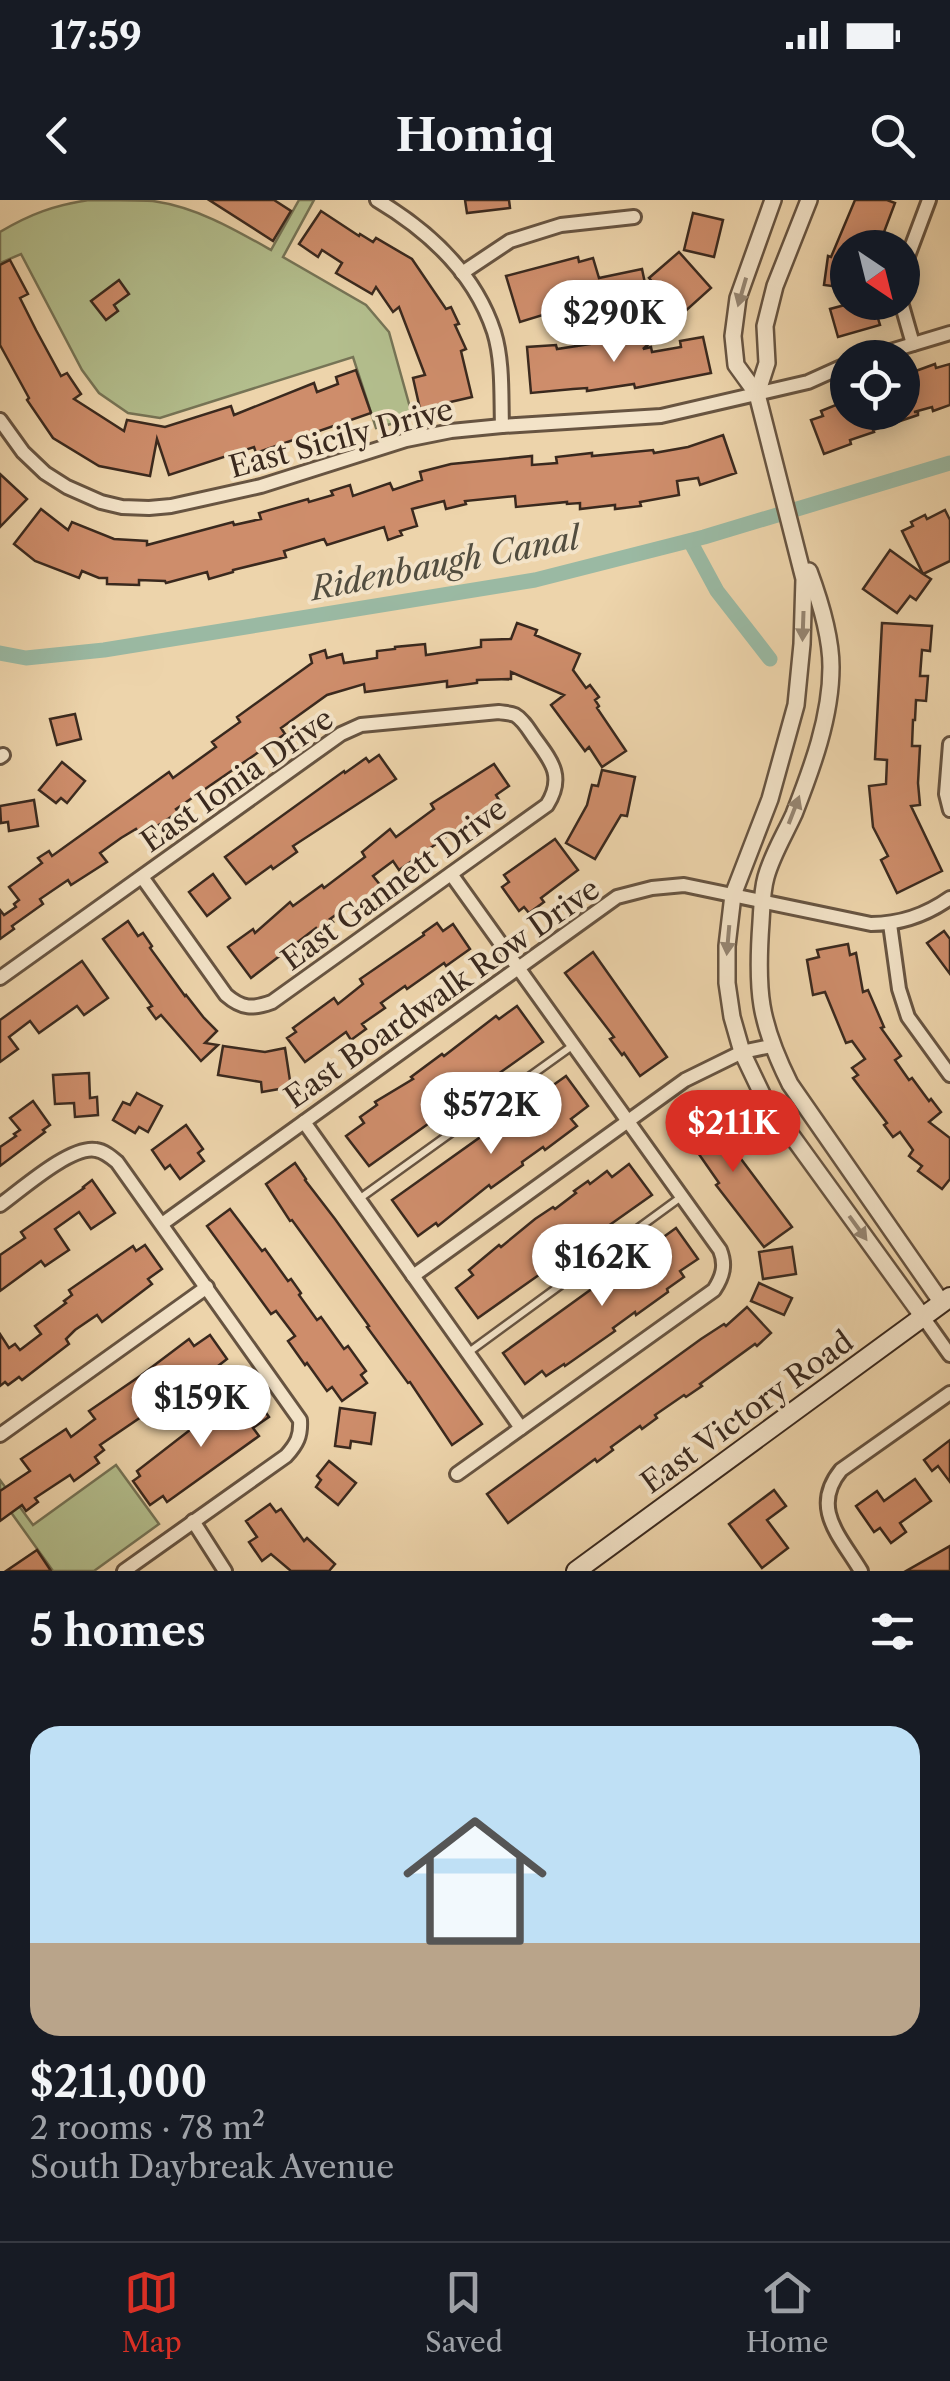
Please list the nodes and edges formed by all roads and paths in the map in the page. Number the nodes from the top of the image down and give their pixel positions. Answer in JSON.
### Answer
{"nodes":[{"id":1,"x":377,"y":200,"type":"edge"},
{"id":2,"x":774,"y":200,"type":"edge"},
{"id":3,"x":809,"y":200,"type":"edge"},
{"id":4,"x":929,"y":200,"type":"edge"},
{"id":5,"x":634,"y":217,"type":"dead end"},
{"id":6,"x":918,"y":230,"type":"edge"},
{"id":7,"x":462,"y":272,"type":"junction"},
{"id":8,"x":950,"y":333,"type":"edge"},
{"id":9,"x":920,"y":342,"type":"edge"},
{"id":10,"x":830,"y":372,"type":"edge"},
{"id":11,"x":756,"y":394,"type":"junction"},
{"id":12,"x":0,"y":420,"type":"edge"},
{"id":13,"x":502,"y":426,"type":"junction"},
{"id":14,"x":792,"y":530,"type":"junction"},
{"id":15,"x":950,"y":744,"type":"edge"},
{"id":16,"x":556,"y":781,"type":"joint"},
{"id":17,"x":950,"y":810,"type":"edge"},
{"id":18,"x":450,"y":874,"type":"junction"},
{"id":19,"x":142,"y":876,"type":"junction"},
{"id":20,"x":733,"y":895,"type":"junction"},
{"id":21,"x":950,"y":898,"type":"edge"},
{"id":22,"x":763,"y":902,"type":"junction"},
{"id":23,"x":890,"y":924,"type":"junction"},
{"id":24,"x":518,"y":968,"type":"junction"},
{"id":25,"x":0,"y":978,"type":"edge"},
{"id":26,"x":573,"y":1045,"type":"junction"},
{"id":27,"x":771,"y":1046,"type":"junction"},
{"id":28,"x":742,"y":1052,"type":"junction"},
{"id":29,"x":950,"y":1075,"type":"edge"},
{"id":30,"x":304,"y":1122,"type":"junction"},
{"id":31,"x":628,"y":1122,"type":"junction"},
{"id":32,"x":682,"y":1197,"type":"junction"},
{"id":33,"x":359,"y":1199,"type":"junction"},
{"id":34,"x":0,"y":1205,"type":"edge"},
{"id":35,"x":162,"y":1224,"type":"junction"},
{"id":36,"x":413,"y":1276,"type":"junction"},
{"id":37,"x":207,"y":1287,"type":"junction"},
{"id":38,"x":947,"y":1305,"type":"edge"},
{"id":39,"x":923,"y":1318,"type":"junction"},
{"id":40,"x":468,"y":1353,"type":"junction"},
{"id":41,"x":950,"y":1355,"type":"edge"},
{"id":42,"x":950,"y":1393,"type":"edge"},
{"id":43,"x":521,"y":1428,"type":"junction"},
{"id":44,"x":0,"y":1435,"type":"edge"},
{"id":45,"x":457,"y":1474,"type":"dead end"},
{"id":46,"x":193,"y":1521,"type":"junction"},
{"id":47,"x":124,"y":1571,"type":"edge"},
{"id":48,"x":226,"y":1571,"type":"edge"},
{"id":49,"x":576,"y":1571,"type":"edge"},
{"id":50,"x":860,"y":1571,"type":"edge"}],
"edges":[{"from":1,"to":7,"type":"street"},
{"from":2,"to":11,"type":"street","one_way":true},
{"from":3,"to":11,"type":"street"},
{"from":4,"to":6,"type":"street"},
{"from":5,"to":7,"type":"street"},
{"from":7,"to":13,"type":"street"},
{"from":8,"to":9,"type":"street"},
{"from":10,"to":11,"type":"street","name":"East Sicily Drive"},
{"from":11,"to":13,"type":"street","name":"East Sicily Drive"},
{"from":11,"to":14,"type":"street"},
{"from":12,"to":13,"type":"street","name":"East Sicily Drive"},
{"from":14,"to":20,"type":"street","one_way":true},
{"from":22,"to":14,"type":"street","one_way":true},
{"from":15,"to":17,"type":"street"},
{"from":16,"to":18,"type":"street","name":"East Gannett Drive"},
{"from":16,"to":19,"type":"street","name":"East Ionia Drive"},
{"from":18,"to":19,"type":"street","name":"East Gannett Drive"},
{"from":18,"to":24,"type":"street"},
{"from":19,"to":25,"type":"street","name":"East Ionia Drive"},
{"from":20,"to":22,"type":"street","name":"East Boardwalk Row Drive"},
{"from":20,"to":24,"type":"street","name":"East Boardwalk Row Drive"},
{"from":20,"to":28,"type":"street","one_way":true},
{"from":21,"to":23,"type":"street","name":"East Boardwalk Row Drive"},
{"from":22,"to":23,"type":"street","name":"East Boardwalk Row Drive"},
{"from":22,"to":27,"type":"street"},
{"from":23,"to":29,"type":"street"},
{"from":24,"to":26,"type":"street"},
{"from":24,"to":30,"type":"street","name":"East Boardwalk Row Drive"},
{"from":26,"to":31,"type":"street"},
{"from":26,"to":33,"type":"lane"},
{"from":27,"to":28,"type":"street"},
{"from":27,"to":38,"type":"street"},
{"from":28,"to":31,"type":"street"},
{"from":28,"to":39,"type":"street","one_way":true},
{"from":30,"to":33,"type":"street"},
{"from":30,"to":35,"type":"street","name":"East Boardwalk Row Drive"},
{"from":31,"to":32,"type":"street"},
{"from":31,"to":36,"type":"street"},
{"from":32,"to":40,"type":"lane"},
{"from":32,"to":43,"type":"street"},
{"from":33,"to":36,"type":"street"},
{"from":34,"to":35,"type":"street"},
{"from":35,"to":37,"type":"street"},
{"from":36,"to":40,"type":"street"},
{"from":37,"to":44,"type":"street"},
{"from":37,"to":46,"type":"street"},
{"from":38,"to":39,"type":"main road","name":"East Victory Road"},
{"from":39,"to":41,"type":"street"},
{"from":39,"to":49,"type":"main road","name":"East Victory Road"},
{"from":40,"to":43,"type":"street"},
{"from":42,"to":50,"type":"street"},
{"from":43,"to":45,"type":"street"},
{"from":46,"to":47,"type":"street"},
{"from":46,"to":48,"type":"street"}]}
